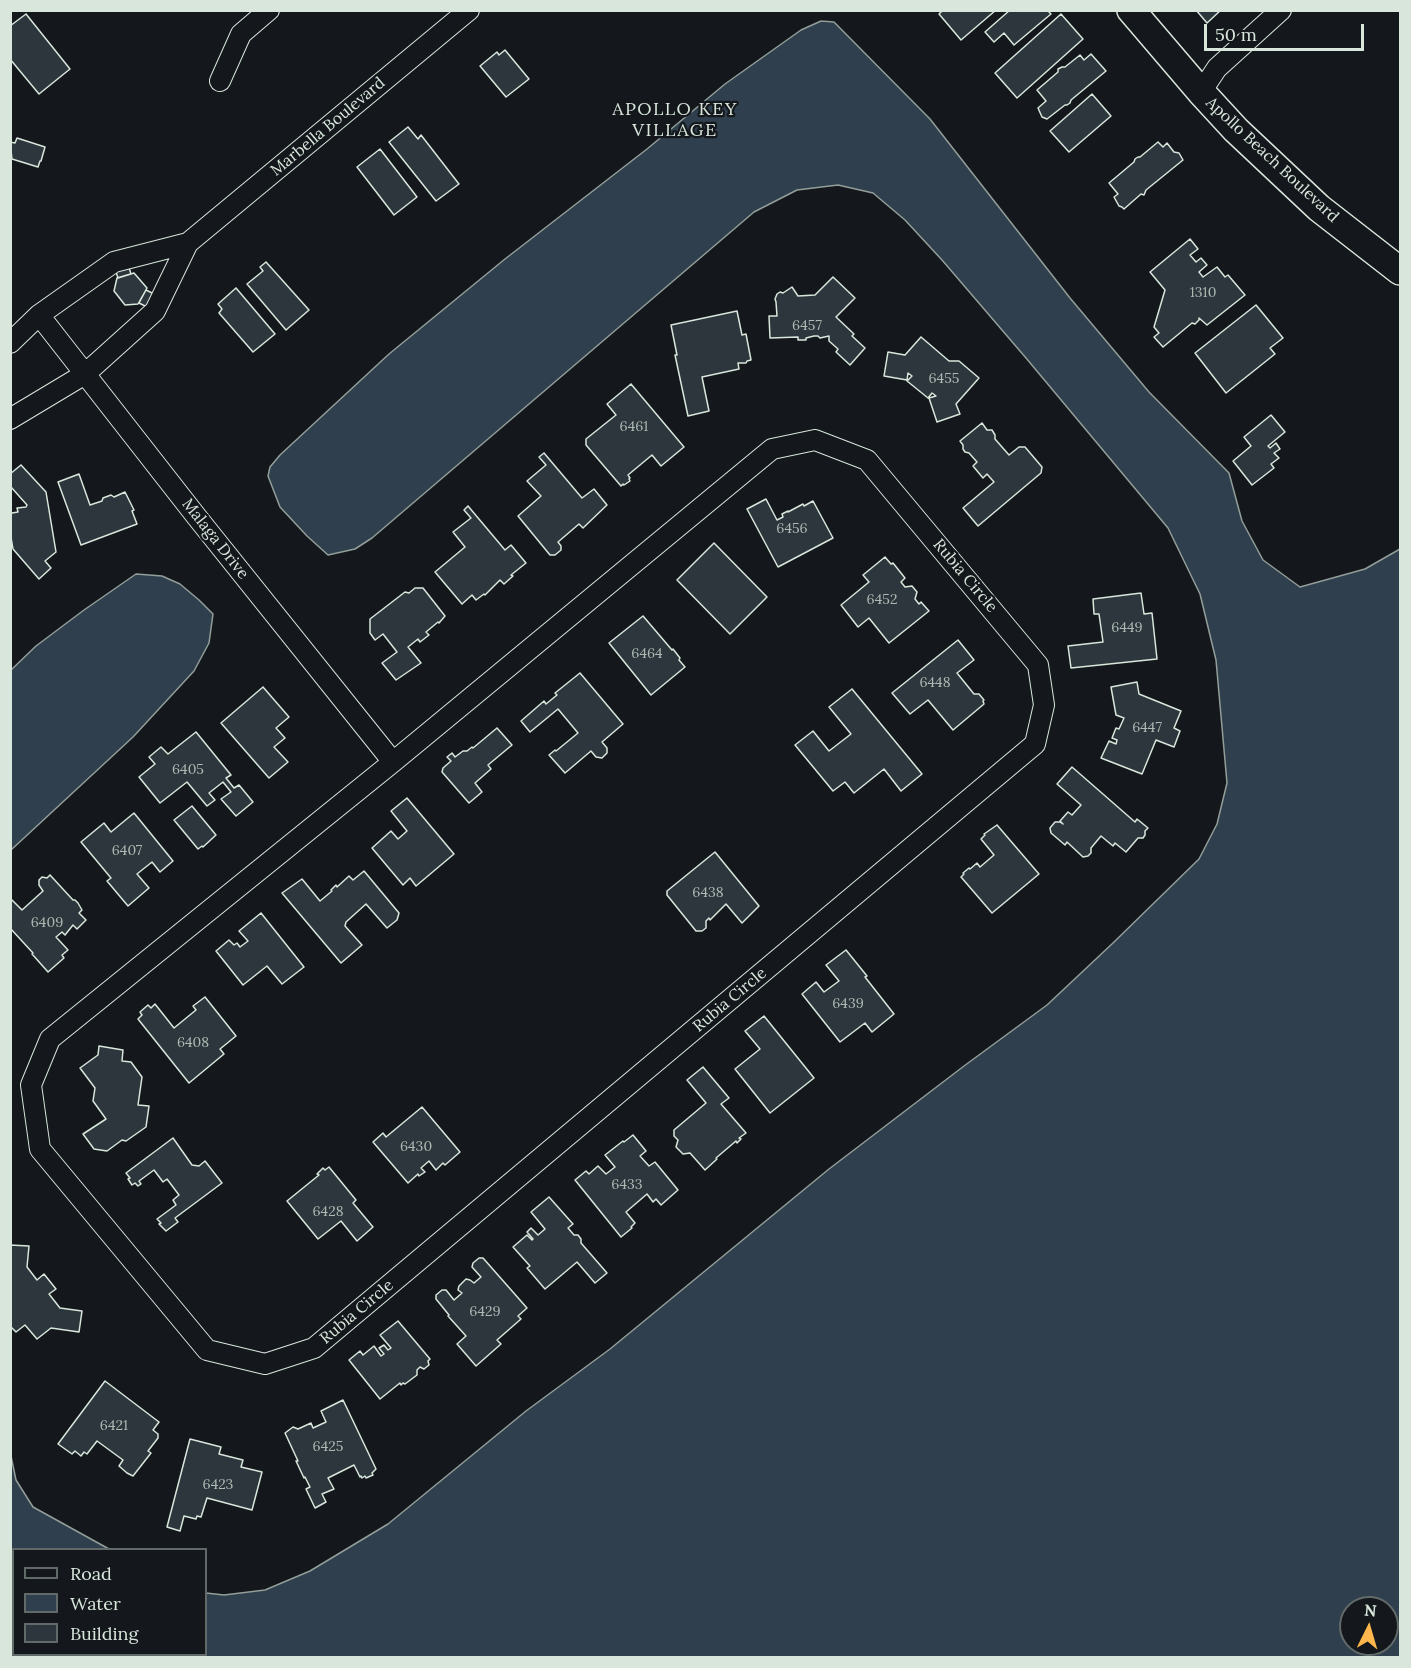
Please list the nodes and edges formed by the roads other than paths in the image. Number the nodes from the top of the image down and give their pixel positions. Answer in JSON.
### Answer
{"nodes":[{"id":1,"x":269,"y":10,"type":"edge"},
{"id":2,"x":469,"y":10,"type":"edge"},
{"id":3,"x":1131,"y":10,"type":"edge"},
{"id":4,"x":1281,"y":10,"type":"edge"},
{"id":5,"x":220,"y":81,"type":"dead end"},
{"id":6,"x":1201,"y":92,"type":"junction"},
{"id":7,"x":188,"y":243,"type":"junction"},
{"id":8,"x":1401,"y":271,"type":"edge"},
{"id":9,"x":39,"y":315,"type":"junction"},
{"id":10,"x":10,"y":343,"type":"edge"},
{"id":11,"x":85,"y":374,"type":"junction"},
{"id":12,"x":10,"y":419,"type":"edge"},
{"id":13,"x":393,"y":762,"type":"junction"}],
"edges":[{"from":1,"to":5,"type":"street"},
{"from":2,"to":7,"type":"street","name":"Marbella Boulevard"},
{"from":3,"to":6,"type":"main road","name":"Apollo Beach Boulevard"},
{"from":4,"to":6,"type":"street"},
{"from":6,"to":8,"type":"main road","name":"Apollo Beach Boulevard"},
{"from":7,"to":9,"type":"street","name":"Marbella Boulevard"},
{"from":7,"to":11,"type":"street","name":"Marbella Boulevard"},
{"from":9,"to":10,"type":"street","name":"Marbella Boulevard"},
{"from":9,"to":11,"type":"street","name":"Malaga Drive"},
{"from":11,"to":12,"type":"street","name":"Marbella Boulevard"},
{"from":11,"to":13,"type":"street","name":"Malaga Drive"},
{"from":13,"to":13,"type":"street","name":"Rubia Circle"}]}
